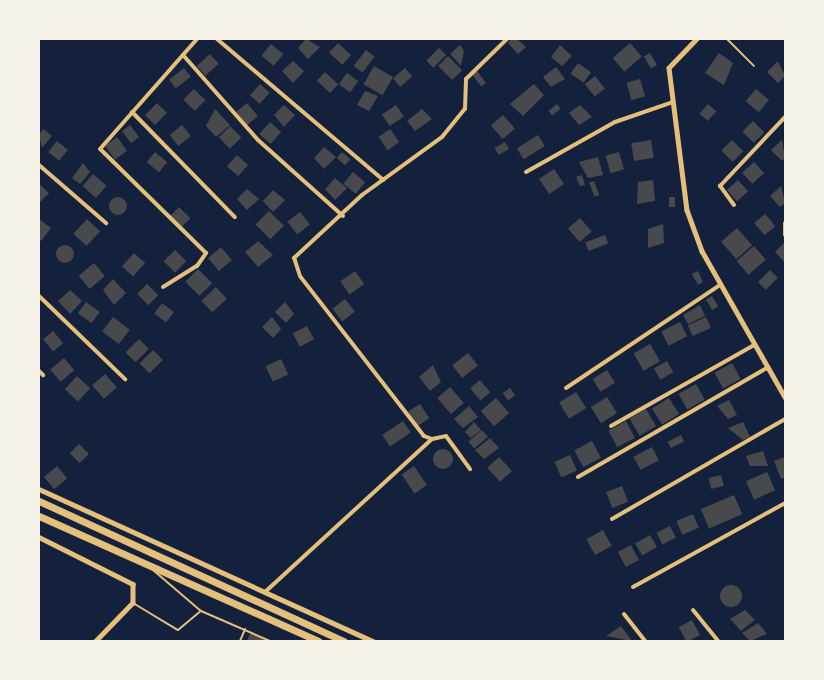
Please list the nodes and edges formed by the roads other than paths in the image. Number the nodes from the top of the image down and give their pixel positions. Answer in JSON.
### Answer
{"nodes":[{"id":1,"x":197,"y":39,"type":"edge"},
{"id":2,"x":217,"y":39,"type":"edge"},
{"id":3,"x":507,"y":39,"type":"edge"},
{"id":4,"x":697,"y":39,"type":"edge"},
{"id":5,"x":727,"y":39,"type":"edge"},
{"id":6,"x":183,"y":56,"type":"junction"},
{"id":7,"x":754,"y":66,"type":"dead end"},
{"id":8,"x":673,"y":102,"type":"junction"},
{"id":9,"x":132,"y":112,"type":"junction"},
{"id":10,"x":785,"y":117,"type":"edge"},
{"id":11,"x":39,"y":165,"type":"edge"},
{"id":12,"x":526,"y":172,"type":"dead end"},
{"id":13,"x":383,"y":180,"type":"junction"},
{"id":14,"x":734,"y":205,"type":"dead end"},
{"id":15,"x":343,"y":216,"type":"junction"},
{"id":16,"x":235,"y":217,"type":"dead end"},
{"id":17,"x":106,"y":223,"type":"dead end"},
{"id":18,"x":785,"y":223,"type":"edge"},
{"id":19,"x":785,"y":235,"type":"edge"},
{"id":20,"x":720,"y":285,"type":"junction"},
{"id":21,"x":163,"y":287,"type":"dead end"},
{"id":22,"x":39,"y":296,"type":"edge"},
{"id":23,"x":754,"y":345,"type":"junction"},
{"id":24,"x":767,"y":368,"type":"junction"},
{"id":25,"x":125,"y":379,"type":"dead end"},
{"id":26,"x":566,"y":388,"type":"dead end"},
{"id":27,"x":785,"y":397,"type":"edge"},
{"id":28,"x":785,"y":418,"type":"edge"},
{"id":29,"x":611,"y":426,"type":"dead end"},
{"id":30,"x":432,"y":439,"type":"junction"},
{"id":31,"x":470,"y":469,"type":"dead end"},
{"id":32,"x":578,"y":477,"type":"dead end"},
{"id":33,"x":39,"y":489,"type":"edge"},
{"id":34,"x":39,"y":501,"type":"edge"},
{"id":35,"x":785,"y":503,"type":"edge"},
{"id":36,"x":39,"y":516,"type":"edge"},
{"id":37,"x":612,"y":519,"type":"dead end"},
{"id":38,"x":39,"y":537,"type":"edge"},
{"id":39,"x":151,"y":566,"type":"junction"},
{"id":40,"x":633,"y":587,"type":"dead end"},
{"id":41,"x":265,"y":592,"type":"junction"},
{"id":42,"x":133,"y":603,"type":"junction"},
{"id":43,"x":693,"y":610,"type":"dead end"},
{"id":44,"x":201,"y":611,"type":"junction"},
{"id":45,"x":624,"y":614,"type":"dead end"},
{"id":46,"x":245,"y":629,"type":"junction"},
{"id":47,"x":270,"y":640,"type":"edge"},
{"id":48,"x":96,"y":641,"type":"edge"},
{"id":49,"x":240,"y":641,"type":"edge"},
{"id":50,"x":275,"y":641,"type":"edge"},
{"id":51,"x":318,"y":641,"type":"edge"},
{"id":52,"x":344,"y":641,"type":"edge"},
{"id":53,"x":373,"y":641,"type":"edge"},
{"id":54,"x":645,"y":641,"type":"edge"},
{"id":55,"x":718,"y":641,"type":"edge"}],
"edges":[{"from":1,"to":6,"type":"street"},
{"from":2,"to":13,"type":"street"},
{"from":3,"to":13,"type":"street"},
{"from":4,"to":8,"type":"street"},
{"from":5,"to":7,"type":"lane"},
{"from":6,"to":9,"type":"street"},
{"from":6,"to":15,"type":"street"},
{"from":8,"to":12,"type":"street"},
{"from":8,"to":20,"type":"street"},
{"from":9,"to":16,"type":"street"},
{"from":9,"to":21,"type":"street"},
{"from":10,"to":14,"type":"street"},
{"from":11,"to":17,"type":"street"},
{"from":13,"to":15,"type":"street"},
{"from":15,"to":30,"type":"street"},
{"from":18,"to":19,"type":"street"},
{"from":20,"to":23,"type":"street"},
{"from":20,"to":26,"type":"street"},
{"from":22,"to":25,"type":"street"},
{"from":23,"to":24,"type":"street"},
{"from":23,"to":29,"type":"street"},
{"from":24,"to":27,"type":"street"},
{"from":24,"to":32,"type":"street"},
{"from":28,"to":37,"type":"street"},
{"from":30,"to":31,"type":"street"},
{"from":30,"to":41,"type":"street"},
{"from":33,"to":41,"type":"street"},
{"from":34,"to":52,"type":"highway"},
{"from":35,"to":40,"type":"street"},
{"from":36,"to":39,"type":"highway"},
{"from":38,"to":42,"type":"street"},
{"from":39,"to":44,"type":"lane"},
{"from":39,"to":51,"type":"highway"},
{"from":41,"to":53,"type":"street"},
{"from":42,"to":44,"type":"lane"},
{"from":42,"to":48,"type":"street"},
{"from":43,"to":55,"type":"street"},
{"from":44,"to":46,"type":"lane"},
{"from":45,"to":54,"type":"street"},
{"from":46,"to":47,"type":"lane"},
{"from":46,"to":49,"type":"lane"},
{"from":47,"to":50,"type":"lane"}]}
